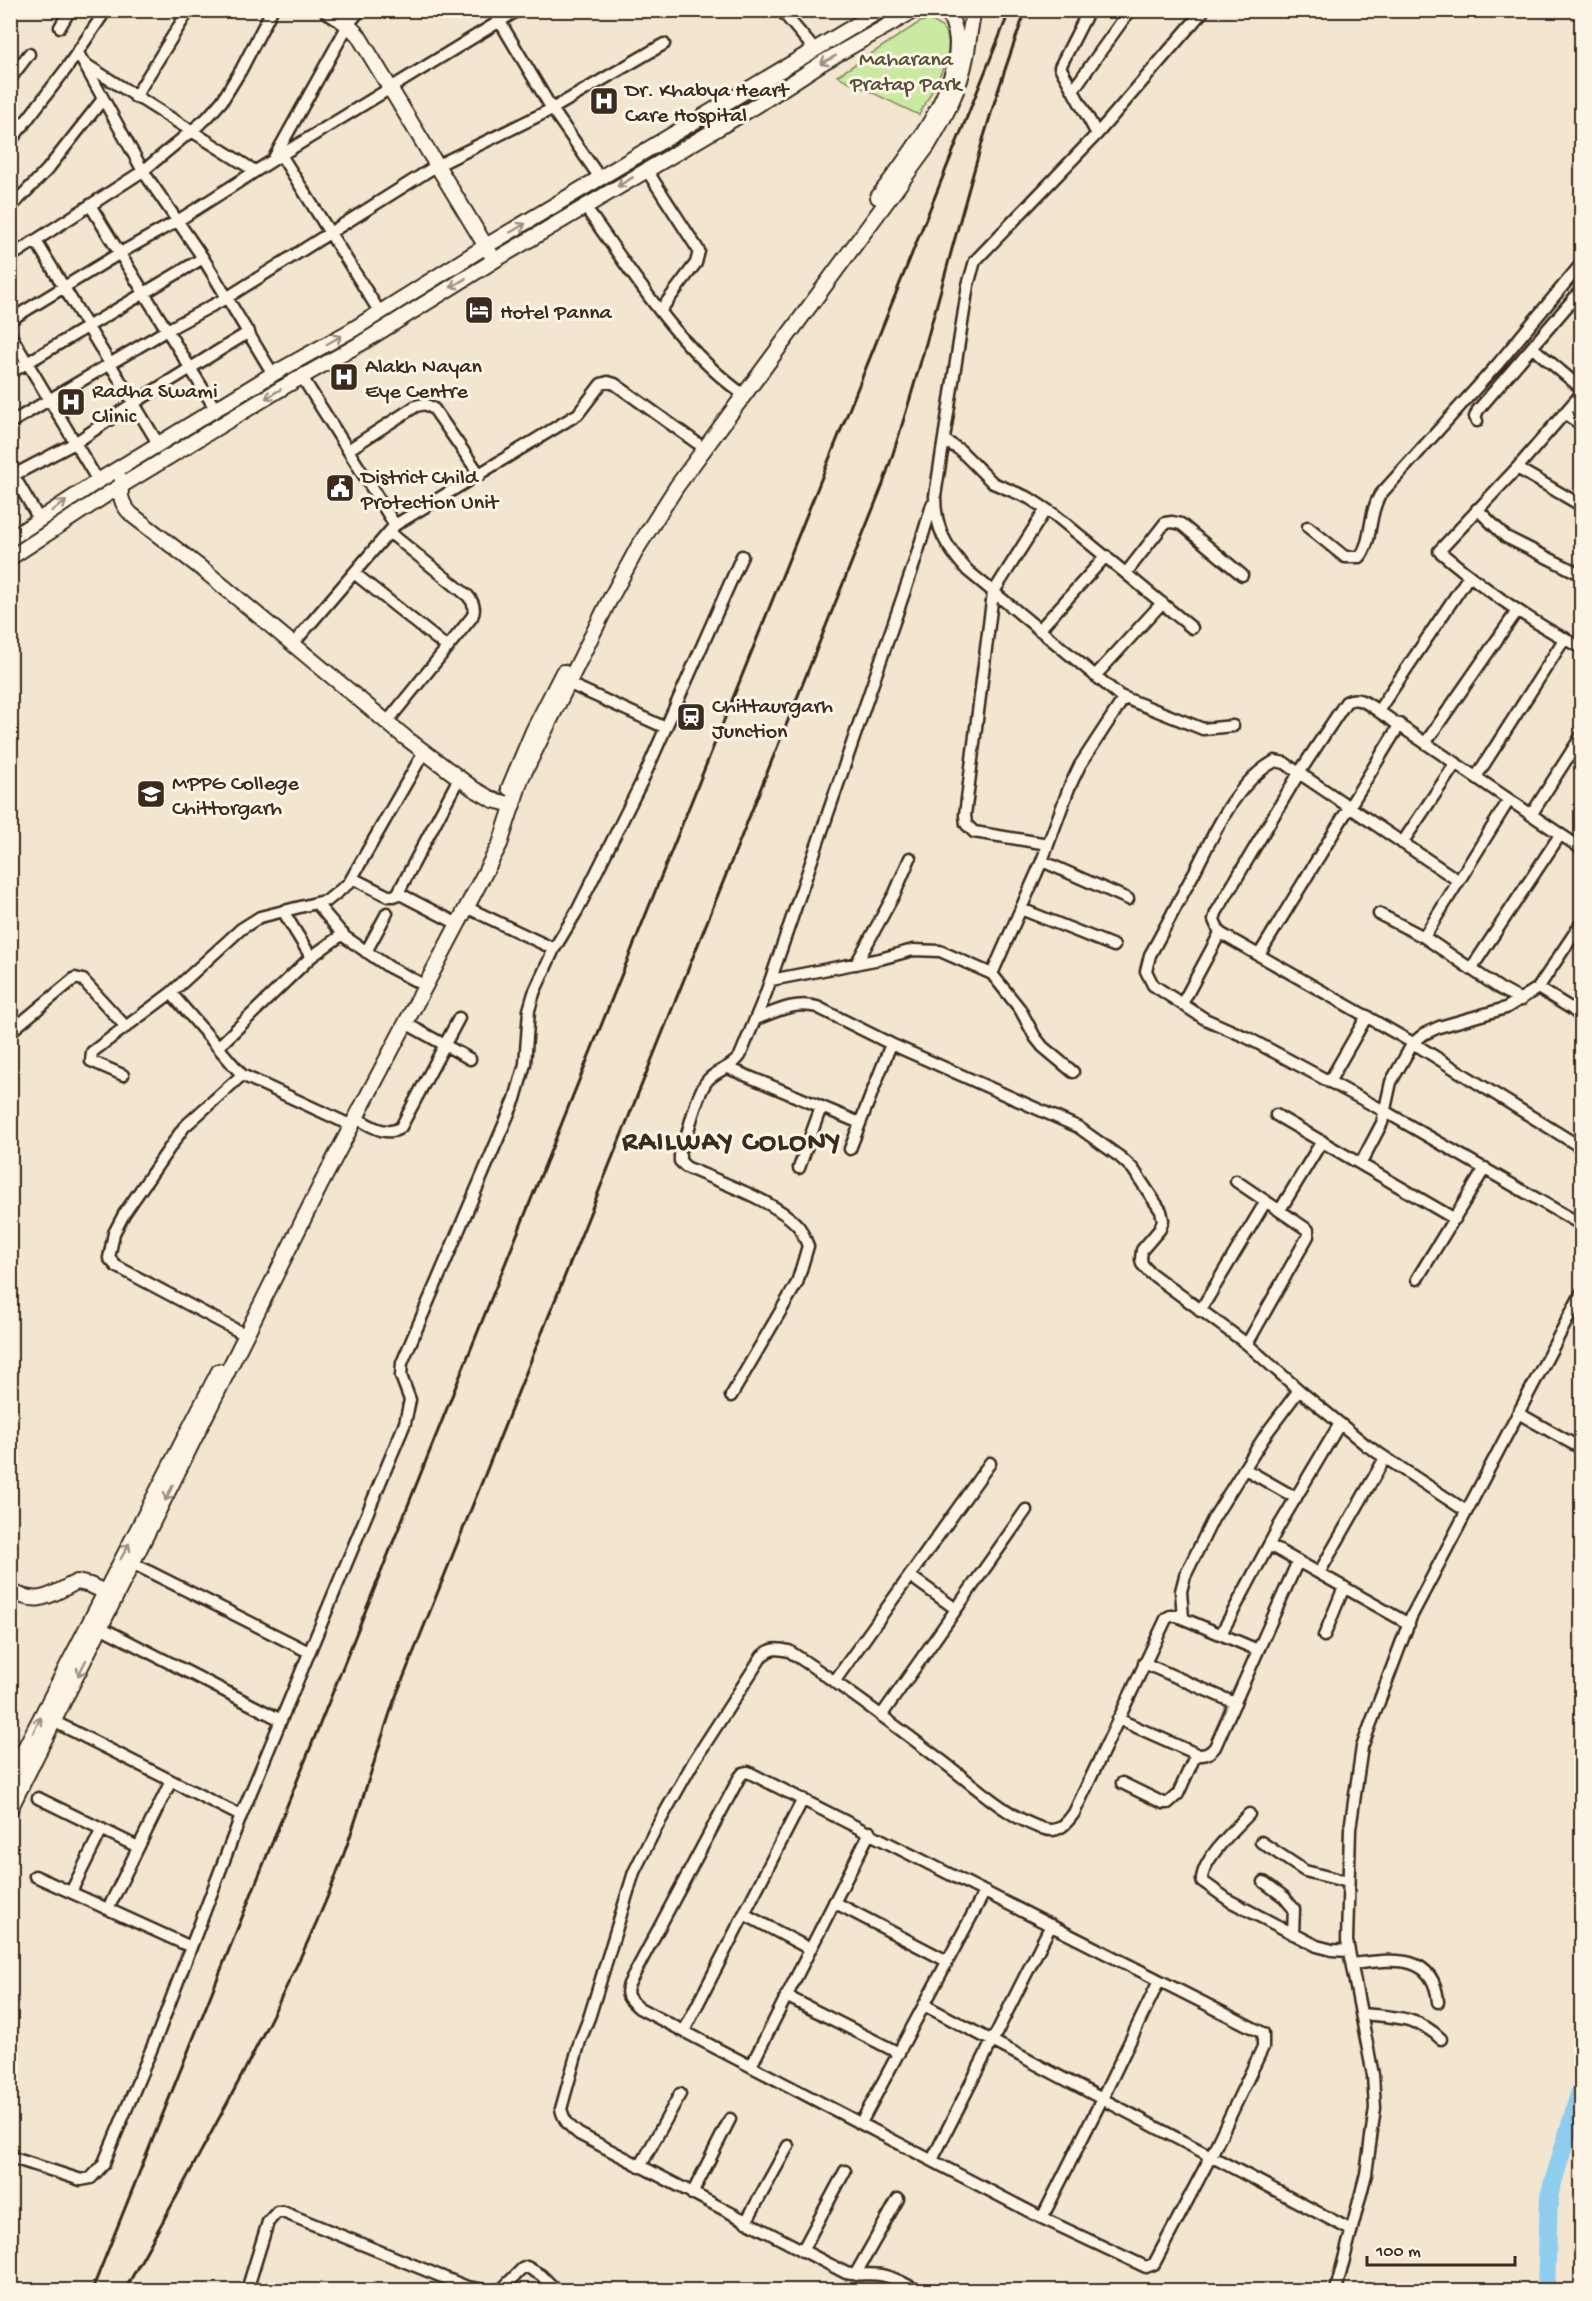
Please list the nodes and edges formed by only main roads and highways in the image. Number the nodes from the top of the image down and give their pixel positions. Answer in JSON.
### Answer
{"nodes":[{"id":1,"x":326,"y":10,"type":"edge"},
{"id":2,"x":881,"y":10,"type":"edge"},
{"id":3,"x":915,"y":10,"type":"edge"},
{"id":4,"x":949,"y":10,"type":"edge"},
{"id":5,"x":965,"y":10,"type":"edge"},
{"id":6,"x":974,"y":10,"type":"edge"},
{"id":7,"x":486,"y":246,"type":"junction"},
{"id":8,"x":495,"y":260,"type":"junction"},
{"id":9,"x":741,"y":392,"type":"junction"},
{"id":10,"x":124,"y":466,"type":"junction"},
{"id":11,"x":121,"y":487,"type":"junction"},
{"id":12,"x":10,"y":538,"type":"edge"},
{"id":13,"x":10,"y":558,"type":"edge"},
{"id":14,"x":564,"y":682,"type":"junction"},
{"id":15,"x":508,"y":804,"type":"junction"},
{"id":16,"x":351,"y":1121,"type":"junction"},
{"id":17,"x":10,"y":1591,"type":"edge"},
{"id":18,"x":110,"y":1595,"type":"junction"},
{"id":19,"x":10,"y":1777,"type":"edge"},
{"id":20,"x":10,"y":1809,"type":"edge"}],
"edges":[{"from":1,"to":7,"type":"main road"},
{"from":7,"to":2,"type":"main road","one_way":true},
{"from":3,"to":8,"type":"main road","one_way":true},
{"from":4,"to":5,"type":"main road"},
{"from":4,"to":9,"type":"main road"},
{"from":6,"to":9,"type":"main road"},
{"from":7,"to":8,"type":"main road"},
{"from":10,"to":7,"type":"main road","one_way":true},
{"from":8,"to":11,"type":"main road","one_way":true},
{"from":9,"to":14,"type":"main road"},
{"from":9,"to":14,"type":"main road"},
{"from":10,"to":11,"type":"main road"},
{"from":12,"to":10,"type":"main road","one_way":true},
{"from":11,"to":13,"type":"main road"},
{"from":11,"to":15,"type":"main road"},
{"from":14,"to":15,"type":"main road"},
{"from":15,"to":16,"type":"main road"},
{"from":15,"to":16,"type":"main road"},
{"from":18,"to":16,"type":"main road","one_way":true},
{"from":16,"to":18,"type":"main road","one_way":true},
{"from":17,"to":18,"type":"main road"},
{"from":19,"to":18,"type":"main road","one_way":true},
{"from":18,"to":20,"type":"main road","one_way":true}]}
